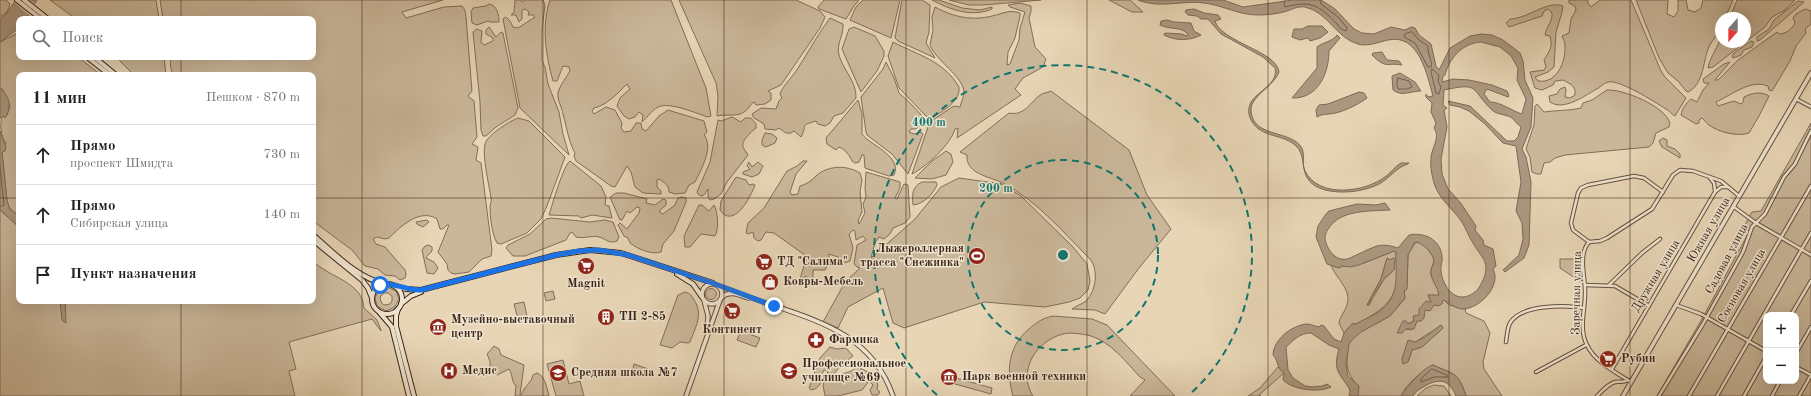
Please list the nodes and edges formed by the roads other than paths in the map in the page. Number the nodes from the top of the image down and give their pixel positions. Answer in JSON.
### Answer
{"nodes":[{"id":1,"x":17,"y":0,"type":"edge"},
{"id":2,"x":24,"y":0,"type":"edge"},
{"id":3,"x":37,"y":16,"type":"edge"},
{"id":4,"x":43,"y":16,"type":"edge"},
{"id":5,"x":92,"y":60,"type":"edge"},
{"id":6,"x":98,"y":60,"type":"edge"},
{"id":7,"x":106,"y":72,"type":"edge"},
{"id":8,"x":112,"y":72,"type":"edge"},
{"id":9,"x":1811,"y":73,"type":"edge"},
{"id":10,"x":1796,"y":98,"type":"junction"},
{"id":11,"x":1811,"y":107,"type":"edge"},
{"id":12,"x":1811,"y":131,"type":"edge"},
{"id":13,"x":1708,"y":176,"type":"junction"},
{"id":14,"x":1811,"y":186,"type":"edge"},
{"id":15,"x":1728,"y":187,"type":"junction"},
{"id":16,"x":1663,"y":192,"type":"junction"},
{"id":17,"x":1715,"y":192,"type":"junction"},
{"id":18,"x":1740,"y":197,"type":"junction"},
{"id":19,"x":1734,"y":207,"type":"junction"},
{"id":20,"x":1756,"y":223,"type":"junction"},
{"id":21,"x":1811,"y":233,"type":"edge"},
{"id":22,"x":316,"y":237,"type":"edge"},
{"id":23,"x":1781,"y":238,"type":"junction"},
{"id":24,"x":1660,"y":239,"type":"dead end"},
{"id":25,"x":316,"y":242,"type":"edge"},
{"id":26,"x":1589,"y":242,"type":"junction"},
{"id":27,"x":1801,"y":250,"type":"junction"},
{"id":28,"x":1811,"y":255,"type":"edge"},
{"id":29,"x":666,"y":268,"type":"junction"},
{"id":30,"x":1811,"y":281,"type":"edge"},
{"id":31,"x":391,"y":284,"type":"junction"},
{"id":32,"x":715,"y":284,"type":"junction"},
{"id":33,"x":1585,"y":285,"type":"junction"},
{"id":34,"x":1609,"y":285,"type":"junction"},
{"id":35,"x":429,"y":288,"type":"junction"},
{"id":36,"x":372,"y":298,"type":"junction"},
{"id":37,"x":703,"y":298,"type":"junction"},
{"id":38,"x":720,"y":300,"type":"junction"},
{"id":39,"x":761,"y":301,"type":"junction"},
{"id":40,"x":1676,"y":305,"type":"junction"},
{"id":41,"x":1649,"y":306,"type":"junction"},
{"id":42,"x":399,"y":307,"type":"junction"},
{"id":43,"x":1584,"y":308,"type":"junction"},
{"id":44,"x":378,"y":311,"type":"junction"},
{"id":45,"x":1793,"y":312,"type":"edge"},
{"id":46,"x":1706,"y":317,"type":"junction"},
{"id":47,"x":1811,"y":327,"type":"edge"},
{"id":48,"x":1727,"y":330,"type":"junction"},
{"id":49,"x":706,"y":337,"type":"junction"},
{"id":50,"x":1506,"y":342,"type":"dead end"},
{"id":51,"x":1748,"y":342,"type":"junction"},
{"id":52,"x":1586,"y":345,"type":"junction"},
{"id":53,"x":1799,"y":348,"type":"edge"},
{"id":54,"x":1763,"y":350,"type":"edge"},
{"id":55,"x":1763,"y":362,"type":"edge"},
{"id":56,"x":1612,"y":369,"type":"junction"},
{"id":57,"x":1799,"y":369,"type":"edge"},
{"id":58,"x":1536,"y":372,"type":"dead end"},
{"id":59,"x":1811,"y":375,"type":"edge"},
{"id":60,"x":1630,"y":381,"type":"junction"},
{"id":61,"x":1778,"y":384,"type":"edge"},
{"id":62,"x":409,"y":396,"type":"edge"},
{"id":63,"x":414,"y":396,"type":"edge"},
{"id":64,"x":686,"y":396,"type":"edge"},
{"id":65,"x":893,"y":396,"type":"edge"},
{"id":66,"x":1597,"y":396,"type":"edge"},
{"id":67,"x":1623,"y":396,"type":"edge"},
{"id":68,"x":1659,"y":396,"type":"edge"},
{"id":69,"x":1689,"y":396,"type":"edge"},
{"id":70,"x":1717,"y":396,"type":"edge"},
{"id":71,"x":1744,"y":396,"type":"edge"},
{"id":72,"x":1772,"y":396,"type":"edge"},
{"id":73,"x":1799,"y":396,"type":"edge"}],
"edges":[{"from":1,"to":3,"type":"main road"},
{"from":2,"to":4,"type":"main road"},
{"from":5,"to":7,"type":"main road"},
{"from":6,"to":8,"type":"main road"},
{"from":9,"to":10,"type":"street","name":"Южная улица"},
{"from":10,"to":11,"type":"street"},
{"from":10,"to":18,"type":"street","name":"Южная улица"},
{"from":12,"to":20,"type":"street","name":"Садовая улица"},
{"from":13,"to":15,"type":"street"},
{"from":13,"to":16,"type":"street","name":"Заречная улица"},
{"from":13,"to":17,"type":"street"},
{"from":14,"to":23,"type":"street","name":"Сосновая улица"},
{"from":15,"to":17,"type":"street"},
{"from":15,"to":18,"type":"street"},
{"from":16,"to":26,"type":"street","name":"Заречная улица"},
{"from":16,"to":26,"type":"street"},
{"from":17,"to":41,"type":"street","name":"Дружная улица"},
{"from":18,"to":19,"type":"street","name":"Южная улица"},
{"from":19,"to":20,"type":"street"},
{"from":19,"to":40,"type":"street","name":"Южная улица"},
{"from":20,"to":23,"type":"street"},
{"from":20,"to":46,"type":"street","name":"Садовая улица"},
{"from":21,"to":27,"type":"street"},
{"from":22,"to":31,"type":"main road"},
{"from":23,"to":27,"type":"street"},
{"from":23,"to":48,"type":"street","name":"Сосновая улица"},
{"from":24,"to":34,"type":"street"},
{"from":25,"to":36,"type":"main road"},
{"from":26,"to":33,"type":"street","name":"Заречная улица"},
{"from":27,"to":28,"type":"street"},
{"from":27,"to":51,"type":"street"},
{"from":29,"to":32,"type":"main road"},
{"from":29,"to":35,"type":"main road"},
{"from":29,"to":37,"type":"main road"},
{"from":30,"to":45,"type":"street"},
{"from":31,"to":35,"type":"main road"},
{"from":31,"to":36,"type":"main road"},
{"from":31,"to":42,"type":"main road"},
{"from":32,"to":37,"type":"street"},
{"from":32,"to":38,"type":"street"},
{"from":32,"to":39,"type":"street"},
{"from":33,"to":34,"type":"street"},
{"from":33,"to":43,"type":"street","name":"Заречная улица"},
{"from":34,"to":41,"type":"street"},
{"from":35,"to":42,"type":"main road"},
{"from":36,"to":44,"type":"main road"},
{"from":37,"to":38,"type":"street"},
{"from":37,"to":49,"type":"street"},
{"from":38,"to":39,"type":"street"},
{"from":38,"to":49,"type":"street"},
{"from":39,"to":65,"type":"street"},
{"from":40,"to":46,"type":"street"},
{"from":40,"to":60,"type":"street","name":"Южная улица"},
{"from":41,"to":56,"type":"street","name":"Дружная улица"},
{"from":42,"to":44,"type":"main road"},
{"from":42,"to":63,"type":"main road"},
{"from":43,"to":50,"type":"street"},
{"from":43,"to":52,"type":"street","name":"Заречная улица"},
{"from":44,"to":62,"type":"main road"},
{"from":46,"to":48,"type":"street"},
{"from":46,"to":68,"type":"street","name":"Садовая улица"},
{"from":47,"to":53,"type":"street"},
{"from":48,"to":51,"type":"street"},
{"from":48,"to":69,"type":"street","name":"Сосновая улица"},
{"from":49,"to":64,"type":"street"},
{"from":51,"to":54,"type":"street"},
{"from":51,"to":70,"type":"street"},
{"from":52,"to":56,"type":"street","name":"Заречная улица"},
{"from":52,"to":58,"type":"street"},
{"from":55,"to":71,"type":"street"},
{"from":56,"to":60,"type":"street","name":"Заречная улица"},
{"from":57,"to":59,"type":"street"},
{"from":59,"to":73,"type":"street"},
{"from":60,"to":66,"type":"street"},
{"from":60,"to":67,"type":"street","name":"Южная улица"},
{"from":61,"to":72,"type":"street"}]}
